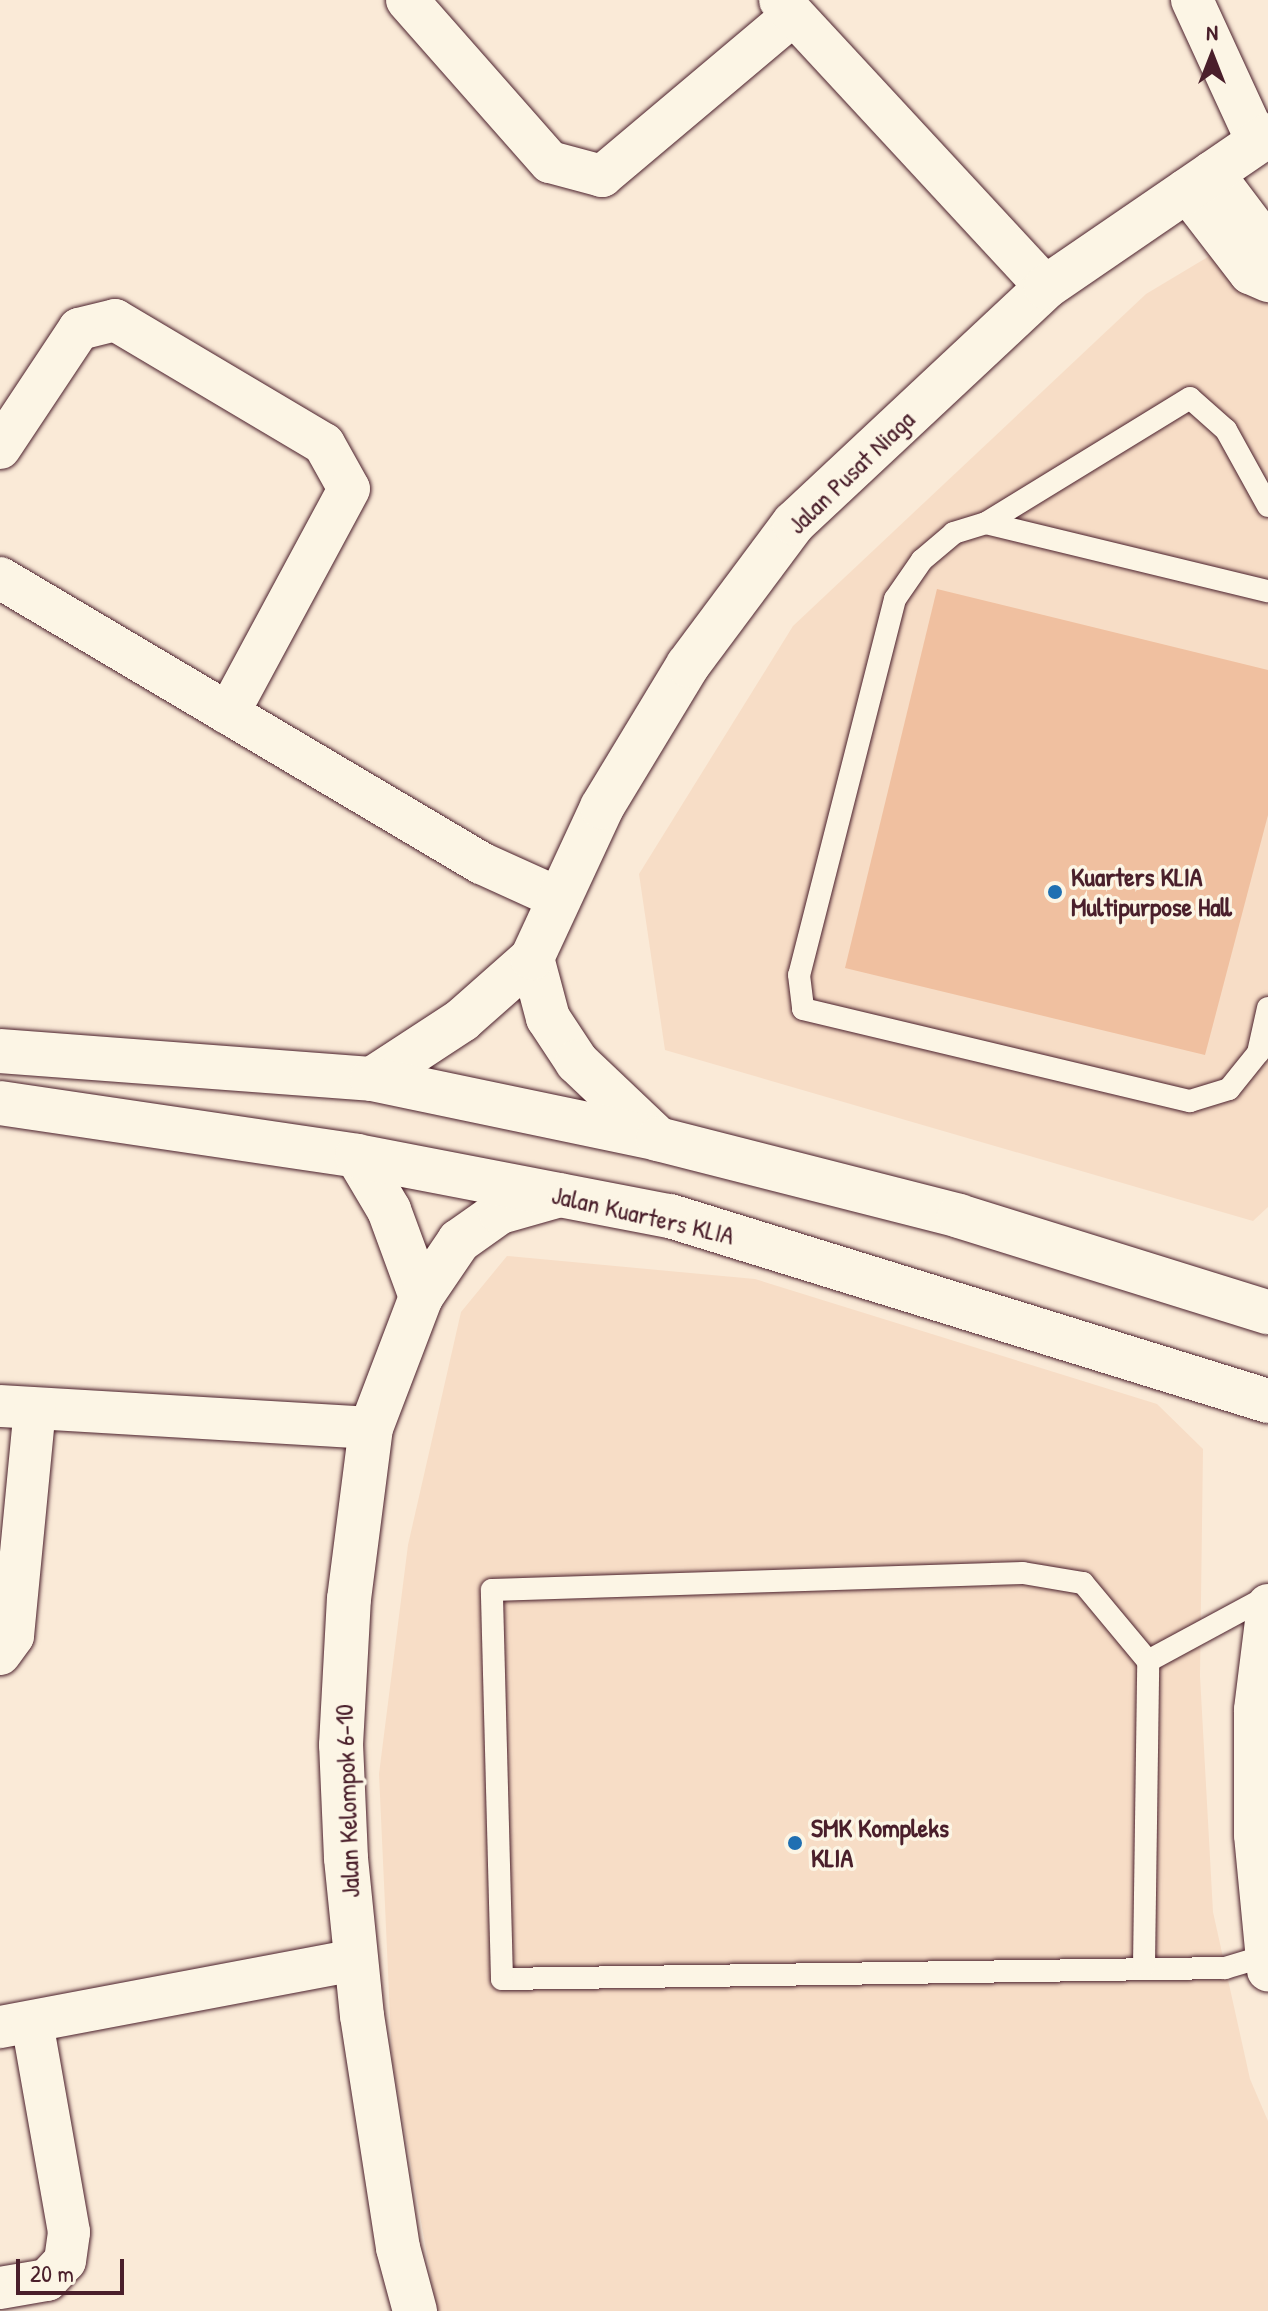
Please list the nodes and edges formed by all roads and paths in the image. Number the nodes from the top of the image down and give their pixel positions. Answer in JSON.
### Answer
{"nodes":[{"id":1,"x":407,"y":0,"type":"edge"},
{"id":2,"x":1192,"y":0,"type":"edge"},
{"id":3,"x":786,"y":8,"type":"edge"},
{"id":4,"x":1262,"y":138,"type":"edge"},
{"id":5,"x":1199,"y":181,"type":"junction"},
{"id":6,"x":1268,"y":246,"type":"edge"},
{"id":7,"x":1268,"y":281,"type":"edge"},
{"id":8,"x":1046,"y":287,"type":"junction"},
{"id":9,"x":0,"y":448,"type":"edge"},
{"id":10,"x":1268,"y":506,"type":"edge"},
{"id":11,"x":986,"y":523,"type":"junction"},
{"id":12,"x":0,"y":578,"type":"edge"},
{"id":13,"x":1268,"y":591,"type":"edge"},
{"id":14,"x":228,"y":714,"type":"junction"},
{"id":15,"x":556,"y":897,"type":"junction"},
{"id":16,"x":532,"y":958,"type":"junction"},
{"id":17,"x":1268,"y":1008,"type":"edge"},
{"id":18,"x":0,"y":1051,"type":"edge"},
{"id":19,"x":372,"y":1079,"type":"junction"},
{"id":20,"x":0,"y":1103,"type":"edge"},
{"id":21,"x":658,"y":1139,"type":"junction"},
{"id":22,"x":357,"y":1156,"type":"junction"},
{"id":23,"x":560,"y":1195,"type":"junction"},
{"id":24,"x":421,"y":1297,"type":"junction"},
{"id":25,"x":1266,"y":1310,"type":"edge"},
{"id":26,"x":1268,"y":1401,"type":"edge"},
{"id":27,"x":18,"y":1407,"type":"edge"},
{"id":28,"x":371,"y":1428,"type":"junction"},
{"id":29,"x":1268,"y":1596,"type":"edge"},
{"id":30,"x":1268,"y":1605,"type":"edge"},
{"id":31,"x":0,"y":1654,"type":"edge"},
{"id":32,"x":1148,"y":1661,"type":"junction"},
{"id":33,"x":354,"y":1960,"type":"junction"},
{"id":34,"x":1266,"y":1963,"type":"edge"},
{"id":35,"x":1144,"y":1966,"type":"junction"},
{"id":36,"x":16,"y":2025,"type":"edge"},
{"id":37,"x":0,"y":2288,"type":"edge"},
{"id":38,"x":415,"y":2311,"type":"edge"}],
"edges":[{"from":1,"to":3,"type":"street"},
{"from":2,"to":4,"type":"street"},
{"from":3,"to":8,"type":"street"},
{"from":4,"to":5,"type":"street","name":"Jalan Pusat Niaga"},
{"from":5,"to":6,"type":"street"},
{"from":5,"to":7,"type":"street"},
{"from":5,"to":8,"type":"street","name":"Jalan Pusat Niaga"},
{"from":8,"to":15,"type":"street","name":"Jalan Pusat Niaga"},
{"from":9,"to":14,"type":"street"},
{"from":10,"to":11,"type":"lane"},
{"from":11,"to":13,"type":"lane"},
{"from":11,"to":17,"type":"lane"},
{"from":12,"to":14,"type":"street"},
{"from":14,"to":15,"type":"street"},
{"from":15,"to":16,"type":"street","name":"Jalan Pusat Niaga"},
{"from":16,"to":19,"type":"street"},
{"from":16,"to":21,"type":"street"},
{"from":18,"to":19,"type":"street"},
{"from":19,"to":21,"type":"street"},
{"from":20,"to":22,"type":"street","name":"Jalan Kuarters KLIA"},
{"from":21,"to":25,"type":"street"},
{"from":22,"to":23,"type":"street","name":"Jalan Kuarters KLIA"},
{"from":22,"to":24,"type":"street"},
{"from":23,"to":24,"type":"street","name":"Jalan Kelompok 6-10"},
{"from":23,"to":26,"type":"street","name":"Jalan Kuarters KLIA"},
{"from":24,"to":28,"type":"street","name":"Jalan Kelompok 6-10"},
{"from":27,"to":28,"type":"street"},
{"from":27,"to":31,"type":"street"},
{"from":28,"to":33,"type":"street","name":"Jalan Kelompok 6-10"},
{"from":29,"to":32,"type":"lane"},
{"from":30,"to":34,"type":"street"},
{"from":32,"to":35,"type":"lane"},
{"from":32,"to":35,"type":"lane"},
{"from":33,"to":36,"type":"street"},
{"from":33,"to":38,"type":"street","name":"Jalan Kelompok 6-10"},
{"from":34,"to":35,"type":"lane"},
{"from":36,"to":37,"type":"street"}]}
